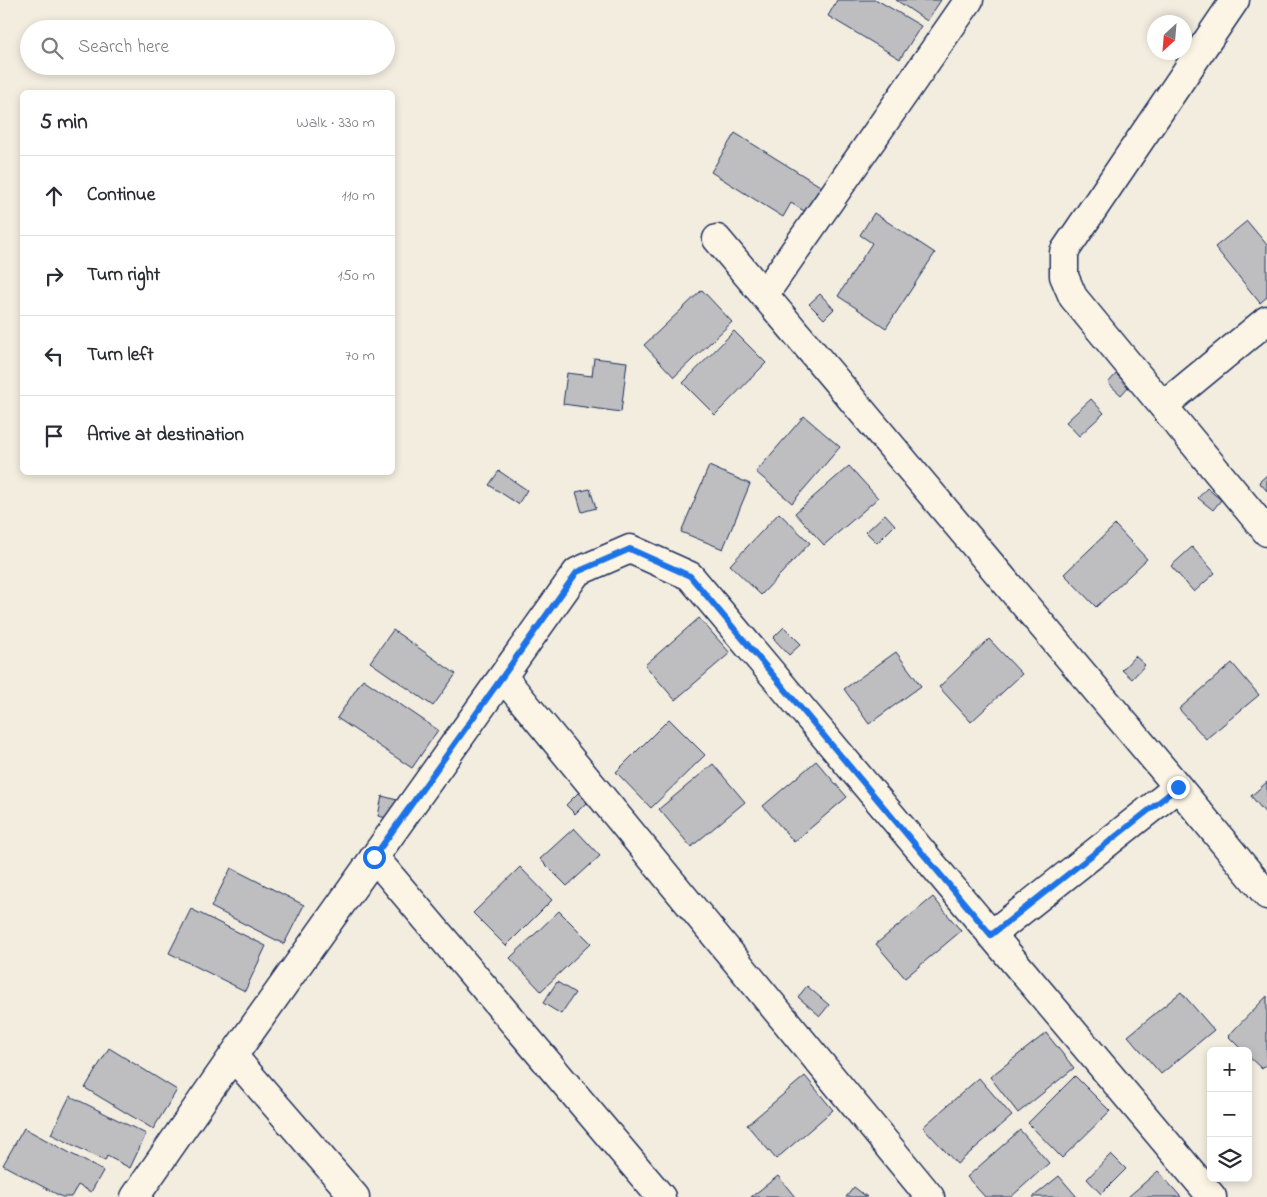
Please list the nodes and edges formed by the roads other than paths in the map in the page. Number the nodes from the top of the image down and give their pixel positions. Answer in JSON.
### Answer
{"nodes":[{"id":1,"x":969,"y":0,"type":"edge"},
{"id":2,"x":1235,"y":0,"type":"edge"},
{"id":3,"x":717,"y":239,"type":"dead end"},
{"id":4,"x":764,"y":294,"type":"junction"},
{"id":5,"x":1267,"y":320,"type":"edge"},
{"id":6,"x":1163,"y":406,"type":"junction"},
{"id":7,"x":1267,"y":532,"type":"edge"},
{"id":8,"x":502,"y":677,"type":"junction"},
{"id":9,"x":1178,"y":787,"type":"junction"},
{"id":10,"x":374,"y":857,"type":"junction"},
{"id":11,"x":1267,"y":895,"type":"edge"},
{"id":12,"x":991,"y":935,"type":"junction"},
{"id":13,"x":233,"y":1056,"type":"junction"},
{"id":14,"x":135,"y":1197,"type":"edge"},
{"id":15,"x":355,"y":1197,"type":"edge"},
{"id":16,"x":661,"y":1197,"type":"edge"},
{"id":17,"x":930,"y":1197,"type":"edge"},
{"id":18,"x":1212,"y":1197,"type":"edge"}],
"edges":[{"from":1,"to":4,"type":"street"},
{"from":2,"to":6,"type":"street"},
{"from":3,"to":4,"type":"street"},
{"from":4,"to":9,"type":"street"},
{"from":5,"to":6,"type":"street"},
{"from":6,"to":7,"type":"street"},
{"from":8,"to":10,"type":"street"},
{"from":8,"to":12,"type":"street"},
{"from":8,"to":17,"type":"street"},
{"from":9,"to":11,"type":"street"},
{"from":9,"to":12,"type":"street"},
{"from":10,"to":13,"type":"street"},
{"from":10,"to":16,"type":"street"},
{"from":12,"to":18,"type":"street"},
{"from":13,"to":14,"type":"street"},
{"from":13,"to":15,"type":"street"}]}
